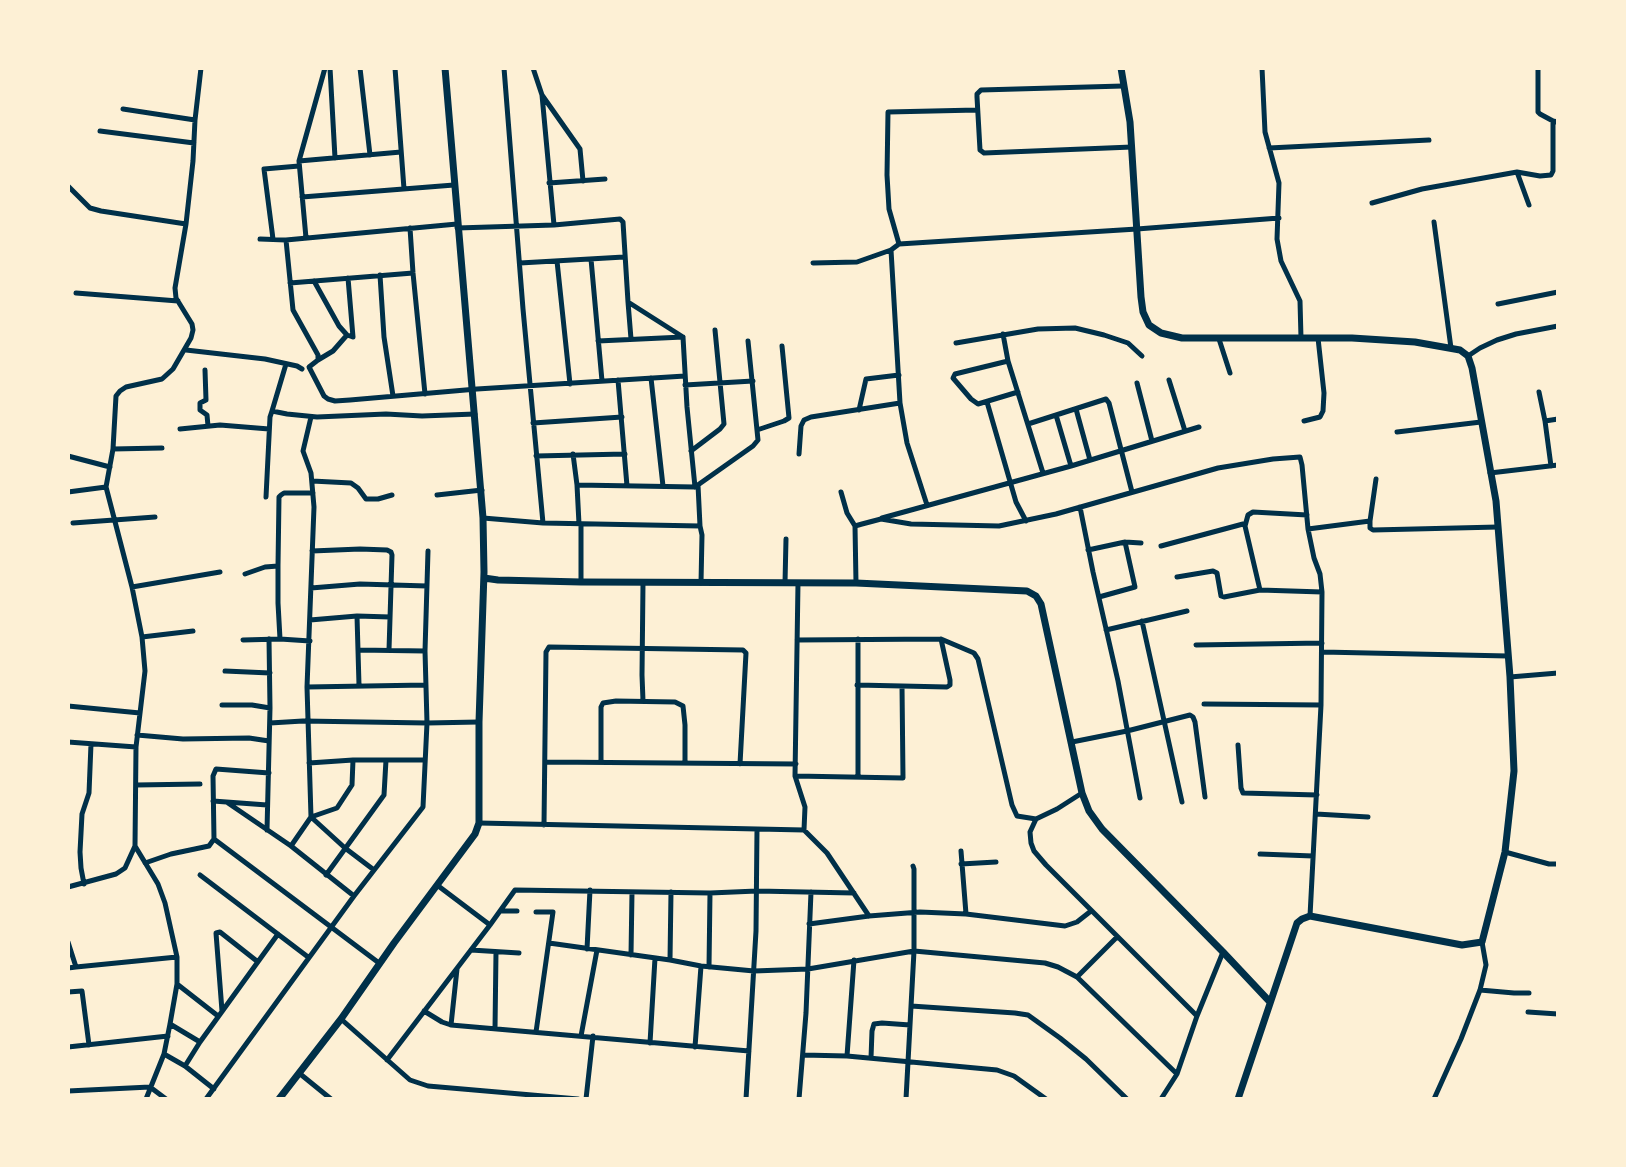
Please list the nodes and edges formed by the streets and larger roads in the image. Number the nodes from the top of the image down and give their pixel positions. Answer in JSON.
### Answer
{"nodes":[{"id":1,"x":201,"y":68,"type":"edge"},
{"id":2,"x":328,"y":68,"type":"edge"},
{"id":3,"x":360,"y":68,"type":"edge"},
{"id":4,"x":395,"y":68,"type":"edge"},
{"id":5,"x":445,"y":68,"type":"edge"},
{"id":6,"x":503,"y":68,"type":"edge"},
{"id":7,"x":533,"y":68,"type":"edge"},
{"id":8,"x":1121,"y":68,"type":"edge"},
{"id":9,"x":1262,"y":68,"type":"edge"},
{"id":10,"x":1538,"y":68,"type":"edge"},
{"id":11,"x":1123,"y":86,"type":"junction"},
{"id":12,"x":542,"y":95,"type":"junction"},
{"id":13,"x":123,"y":109,"type":"dead end"},
{"id":14,"x":977,"y":110,"type":"junction"},
{"id":15,"x":195,"y":120,"type":"junction"},
{"id":16,"x":1555,"y":121,"type":"edge"},
{"id":17,"x":100,"y":131,"type":"dead end"},
{"id":18,"x":1430,"y":140,"type":"dead end"},
{"id":19,"x":194,"y":143,"type":"junction"},
{"id":20,"x":1132,"y":147,"type":"junction"},
{"id":21,"x":1269,"y":148,"type":"junction"},
{"id":22,"x":401,"y":152,"type":"junction"},
{"id":23,"x":370,"y":155,"type":"junction"},
{"id":24,"x":335,"y":158,"type":"junction"},
{"id":25,"x":299,"y":163,"type":"junction"},
{"id":26,"x":1517,"y":172,"type":"junction"},
{"id":27,"x":605,"y":179,"type":"dead end"},
{"id":28,"x":583,"y":181,"type":"junction"},
{"id":29,"x":550,"y":183,"type":"junction"},
{"id":30,"x":454,"y":185,"type":"junction"},
{"id":31,"x":68,"y":186,"type":"edge"},
{"id":32,"x":404,"y":189,"type":"junction"},
{"id":33,"x":302,"y":197,"type":"junction"},
{"id":34,"x":1372,"y":203,"type":"dead end"},
{"id":35,"x":1530,"y":205,"type":"dead end"},
{"id":36,"x":1279,"y":218,"type":"junction"},
{"id":37,"x":1434,"y":222,"type":"dead end"},
{"id":38,"x":186,"y":224,"type":"junction"},
{"id":39,"x":554,"y":225,"type":"junction"},
{"id":40,"x":457,"y":226,"type":"junction"},
{"id":41,"x":517,"y":226,"type":"junction"},
{"id":42,"x":410,"y":228,"type":"junction"},
{"id":43,"x":1138,"y":229,"type":"junction"},
{"id":44,"x":306,"y":237,"type":"junction"},
{"id":45,"x":260,"y":239,"type":"dead end"},
{"id":46,"x":273,"y":239,"type":"junction"},
{"id":47,"x":286,"y":240,"type":"junction"},
{"id":48,"x":899,"y":244,"type":"junction"},
{"id":49,"x":891,"y":250,"type":"junction"},
{"id":50,"x":624,"y":257,"type":"junction"},
{"id":51,"x":591,"y":259,"type":"junction"},
{"id":52,"x":557,"y":261,"type":"junction"},
{"id":53,"x":520,"y":263,"type":"junction"},
{"id":54,"x":813,"y":263,"type":"dead end"},
{"id":55,"x":413,"y":273,"type":"junction"},
{"id":56,"x":380,"y":275,"type":"junction"},
{"id":57,"x":348,"y":278,"type":"junction"},
{"id":58,"x":314,"y":281,"type":"junction"},
{"id":59,"x":290,"y":283,"type":"junction"},
{"id":60,"x":1558,"y":292,"type":"edge"},
{"id":61,"x":76,"y":293,"type":"dead end"},
{"id":62,"x":177,"y":301,"type":"junction"},
{"id":63,"x":628,"y":302,"type":"junction"},
{"id":64,"x":1498,"y":304,"type":"dead end"},
{"id":65,"x":1558,"y":326,"type":"edge"},
{"id":66,"x":715,"y":330,"type":"dead end"},
{"id":67,"x":1003,"y":334,"type":"junction"},
{"id":68,"x":350,"y":336,"type":"junction"},
{"id":69,"x":683,"y":337,"type":"junction"},
{"id":70,"x":1301,"y":338,"type":"junction"},
{"id":71,"x":1318,"y":338,"type":"junction"},
{"id":72,"x":631,"y":339,"type":"junction"},
{"id":73,"x":1219,"y":339,"type":"junction"},
{"id":74,"x":598,"y":341,"type":"junction"},
{"id":75,"x":748,"y":341,"type":"dead end"},
{"id":76,"x":956,"y":343,"type":"dead end"},
{"id":77,"x":782,"y":346,"type":"dead end"},
{"id":78,"x":1451,"y":348,"type":"junction"},
{"id":79,"x":186,"y":350,"type":"junction"},
{"id":80,"x":1142,"y":356,"type":"dead end"},
{"id":81,"x":1468,"y":356,"type":"junction"},
{"id":82,"x":318,"y":360,"type":"junction"},
{"id":83,"x":1008,"y":361,"type":"junction"},
{"id":84,"x":286,"y":364,"type":"junction"},
{"id":85,"x":302,"y":369,"type":"dead end"},
{"id":86,"x":205,"y":370,"type":"dead end"},
{"id":87,"x":1230,"y":373,"type":"dead end"},
{"id":88,"x":898,"y":375,"type":"junction"},
{"id":89,"x":685,"y":376,"type":"junction"},
{"id":90,"x":651,"y":378,"type":"junction"},
{"id":91,"x":618,"y":380,"type":"junction"},
{"id":92,"x":1169,"y":380,"type":"dead end"},
{"id":93,"x":601,"y":381,"type":"junction"},
{"id":94,"x":753,"y":381,"type":"junction"},
{"id":95,"x":720,"y":383,"type":"junction"},
{"id":96,"x":1137,"y":383,"type":"dead end"},
{"id":97,"x":570,"y":384,"type":"junction"},
{"id":98,"x":685,"y":385,"type":"junction"},
{"id":99,"x":530,"y":387,"type":"junction"},
{"id":100,"x":473,"y":390,"type":"junction"},
{"id":101,"x":1018,"y":392,"type":"junction"},
{"id":102,"x":1539,"y":392,"type":"dead end"},
{"id":103,"x":425,"y":394,"type":"junction"},
{"id":104,"x":393,"y":396,"type":"junction"},
{"id":105,"x":383,"y":397,"type":"junction"},
{"id":106,"x":986,"y":402,"type":"junction"},
{"id":107,"x":900,"y":403,"type":"junction"},
{"id":108,"x":1076,"y":409,"type":"junction"},
{"id":109,"x":859,"y":410,"type":"junction"},
{"id":110,"x":272,"y":411,"type":"junction"},
{"id":111,"x":384,"y":414,"type":"junction"},
{"id":112,"x":475,"y":414,"type":"junction"},
{"id":113,"x":1056,"y":415,"type":"junction"},
{"id":114,"x":311,"y":416,"type":"junction"},
{"id":115,"x":622,"y":417,"type":"junction"},
{"id":116,"x":1558,"y":419,"type":"edge"},
{"id":117,"x":1304,"y":421,"type":"dead end"},
{"id":118,"x":1545,"y":421,"type":"junction"},
{"id":119,"x":1481,"y":422,"type":"junction"},
{"id":120,"x":533,"y":423,"type":"junction"},
{"id":121,"x":1028,"y":424,"type":"junction"},
{"id":122,"x":208,"y":426,"type":"junction"},
{"id":123,"x":1199,"y":427,"type":"dead end"},
{"id":124,"x":180,"y":429,"type":"dead end"},
{"id":125,"x":269,"y":429,"type":"junction"},
{"id":126,"x":757,"y":430,"type":"junction"},
{"id":127,"x":1185,"y":431,"type":"junction"},
{"id":128,"x":1397,"y":432,"type":"dead end"},
{"id":129,"x":1152,"y":441,"type":"junction"},
{"id":130,"x":162,"y":448,"type":"dead end"},
{"id":131,"x":113,"y":449,"type":"junction"},
{"id":132,"x":691,"y":451,"type":"junction"},
{"id":133,"x":1121,"y":451,"type":"junction"},
{"id":134,"x":573,"y":454,"type":"junction"},
{"id":135,"x":625,"y":454,"type":"junction"},
{"id":136,"x":799,"y":454,"type":"dead end"},
{"id":137,"x":68,"y":456,"type":"edge"},
{"id":138,"x":536,"y":456,"type":"junction"},
{"id":139,"x":1090,"y":460,"type":"junction"},
{"id":140,"x":1554,"y":465,"type":"edge"},
{"id":141,"x":1071,"y":466,"type":"junction"},
{"id":142,"x":110,"y":467,"type":"junction"},
{"id":143,"x":1043,"y":473,"type":"junction"},
{"id":144,"x":1490,"y":473,"type":"junction"},
{"id":145,"x":1376,"y":479,"type":"dead end"},
{"id":146,"x":312,"y":481,"type":"junction"},
{"id":147,"x":1010,"y":483,"type":"junction"},
{"id":148,"x":577,"y":485,"type":"junction"},
{"id":149,"x":627,"y":486,"type":"junction"},
{"id":150,"x":663,"y":486,"type":"junction"},
{"id":151,"x":697,"y":486,"type":"junction"},
{"id":152,"x":106,"y":487,"type":"junction"},
{"id":153,"x":482,"y":490,"type":"junction"},
{"id":154,"x":68,"y":492,"type":"edge"},
{"id":155,"x":841,"y":492,"type":"dead end"},
{"id":156,"x":1132,"y":492,"type":"junction"},
{"id":157,"x":313,"y":494,"type":"junction"},
{"id":158,"x":392,"y":495,"type":"dead end"},
{"id":159,"x":437,"y":495,"type":"dead end"},
{"id":160,"x":266,"y":497,"type":"dead end"},
{"id":161,"x":927,"y":505,"type":"junction"},
{"id":162,"x":1080,"y":507,"type":"junction"},
{"id":163,"x":1307,"y":515,"type":"junction"},
{"id":164,"x":155,"y":517,"type":"dead end"},
{"id":165,"x":484,"y":517,"type":"junction"},
{"id":166,"x":115,"y":519,"type":"junction"},
{"id":167,"x":881,"y":519,"type":"junction"},
{"id":168,"x":1370,"y":520,"type":"junction"},
{"id":169,"x":1026,"y":521,"type":"junction"},
{"id":170,"x":74,"y":523,"type":"dead end"},
{"id":171,"x":543,"y":523,"type":"junction"},
{"id":172,"x":580,"y":524,"type":"junction"},
{"id":173,"x":700,"y":526,"type":"junction"},
{"id":174,"x":855,"y":526,"type":"junction"},
{"id":175,"x":1245,"y":526,"type":"junction"},
{"id":176,"x":1498,"y":527,"type":"junction"},
{"id":177,"x":1308,"y":529,"type":"junction"},
{"id":178,"x":786,"y":539,"type":"dead end"},
{"id":179,"x":1125,"y":542,"type":"junction"},
{"id":180,"x":1141,"y":543,"type":"dead end"},
{"id":181,"x":1161,"y":546,"type":"dead end"},
{"id":182,"x":1088,"y":550,"type":"junction"},
{"id":183,"x":312,"y":551,"type":"junction"},
{"id":184,"x":428,"y":551,"type":"dead end"},
{"id":185,"x":278,"y":566,"type":"junction"},
{"id":186,"x":220,"y":572,"type":"dead end"},
{"id":187,"x":245,"y":574,"type":"dead end"},
{"id":188,"x":1177,"y":577,"type":"dead end"},
{"id":189,"x":484,"y":578,"type":"junction"},
{"id":190,"x":581,"y":582,"type":"junction"},
{"id":191,"x":643,"y":583,"type":"junction"},
{"id":192,"x":701,"y":583,"type":"junction"},
{"id":193,"x":785,"y":583,"type":"junction"},
{"id":194,"x":798,"y":583,"type":"junction"},
{"id":195,"x":856,"y":583,"type":"junction"},
{"id":196,"x":391,"y":584,"type":"junction"},
{"id":197,"x":427,"y":586,"type":"junction"},
{"id":198,"x":132,"y":587,"type":"junction"},
{"id":199,"x":311,"y":589,"type":"junction"},
{"id":200,"x":1260,"y":590,"type":"junction"},
{"id":201,"x":1322,"y":592,"type":"junction"},
{"id":202,"x":1098,"y":597,"type":"junction"},
{"id":203,"x":1187,"y":611,"type":"dead end"},
{"id":204,"x":357,"y":616,"type":"junction"},
{"id":205,"x":390,"y":617,"type":"junction"},
{"id":206,"x":310,"y":620,"type":"junction"},
{"id":207,"x":1142,"y":621,"type":"junction"},
{"id":208,"x":1106,"y":630,"type":"junction"},
{"id":209,"x":193,"y":631,"type":"dead end"},
{"id":210,"x":142,"y":637,"type":"junction"},
{"id":211,"x":269,"y":639,"type":"junction"},
{"id":212,"x":280,"y":639,"type":"junction"},
{"id":213,"x":858,"y":639,"type":"junction"},
{"id":214,"x":941,"y":639,"type":"junction"},
{"id":215,"x":243,"y":640,"type":"dead end"},
{"id":216,"x":797,"y":640,"type":"junction"},
{"id":217,"x":310,"y":641,"type":"junction"},
{"id":218,"x":1322,"y":643,"type":"junction"},
{"id":219,"x":1196,"y":645,"type":"dead end"},
{"id":220,"x":643,"y":649,"type":"junction"},
{"id":221,"x":358,"y":650,"type":"junction"},
{"id":222,"x":389,"y":650,"type":"junction"},
{"id":223,"x":425,"y":651,"type":"junction"},
{"id":224,"x":1322,"y":652,"type":"junction"},
{"id":225,"x":1508,"y":656,"type":"junction"},
{"id":226,"x":225,"y":671,"type":"dead end"},
{"id":227,"x":270,"y":673,"type":"junction"},
{"id":228,"x":1558,"y":673,"type":"edge"},
{"id":229,"x":1510,"y":677,"type":"junction"},
{"id":230,"x":359,"y":685,"type":"junction"},
{"id":231,"x":426,"y":685,"type":"junction"},
{"id":232,"x":857,"y":685,"type":"junction"},
{"id":233,"x":902,"y":686,"type":"junction"},
{"id":234,"x":307,"y":687,"type":"junction"},
{"id":235,"x":643,"y":701,"type":"junction"},
{"id":236,"x":1205,"y":704,"type":"dead end"},
{"id":237,"x":222,"y":705,"type":"dead end"},
{"id":238,"x":1321,"y":705,"type":"junction"},
{"id":239,"x":68,"y":706,"type":"edge"},
{"id":240,"x":270,"y":708,"type":"junction"},
{"id":241,"x":140,"y":713,"type":"junction"},
{"id":242,"x":308,"y":721,"type":"junction"},
{"id":243,"x":479,"y":722,"type":"junction"},
{"id":244,"x":1163,"y":722,"type":"junction"},
{"id":245,"x":270,"y":723,"type":"junction"},
{"id":246,"x":427,"y":723,"type":"junction"},
{"id":247,"x":1127,"y":731,"type":"junction"},
{"id":248,"x":137,"y":735,"type":"junction"},
{"id":249,"x":269,"y":741,"type":"junction"},
{"id":250,"x":1072,"y":742,"type":"junction"},
{"id":251,"x":68,"y":743,"type":"edge"},
{"id":252,"x":91,"y":744,"type":"junction"},
{"id":253,"x":1238,"y":745,"type":"dead end"},
{"id":254,"x":136,"y":747,"type":"junction"},
{"id":255,"x":353,"y":760,"type":"junction"},
{"id":256,"x":386,"y":760,"type":"junction"},
{"id":257,"x":424,"y":760,"type":"junction"},
{"id":258,"x":546,"y":762,"type":"junction"},
{"id":259,"x":601,"y":762,"type":"junction"},
{"id":260,"x":685,"y":762,"type":"junction"},
{"id":261,"x":309,"y":763,"type":"junction"},
{"id":262,"x":740,"y":764,"type":"junction"},
{"id":263,"x":796,"y":764,"type":"junction"},
{"id":264,"x":269,"y":773,"type":"junction"},
{"id":265,"x":795,"y":776,"type":"junction"},
{"id":266,"x":858,"y":777,"type":"junction"},
{"id":267,"x":200,"y":784,"type":"dead end"},
{"id":268,"x":136,"y":785,"type":"junction"},
{"id":269,"x":1082,"y":793,"type":"junction"},
{"id":270,"x":1317,"y":795,"type":"junction"},
{"id":271,"x":1205,"y":797,"type":"dead end"},
{"id":272,"x":1140,"y":798,"type":"dead end"},
{"id":273,"x":213,"y":801,"type":"junction"},
{"id":274,"x":1182,"y":802,"type":"dead end"},
{"id":275,"x":229,"y":803,"type":"junction"},
{"id":276,"x":267,"y":804,"type":"junction"},
{"id":277,"x":1316,"y":814,"type":"junction"},
{"id":278,"x":311,"y":817,"type":"junction"},
{"id":279,"x":1368,"y":817,"type":"dead end"},
{"id":280,"x":1036,"y":819,"type":"junction"},
{"id":281,"x":479,"y":823,"type":"junction"},
{"id":282,"x":544,"y":825,"type":"junction"},
{"id":283,"x":757,"y":829,"type":"junction"},
{"id":284,"x":267,"y":830,"type":"junction"},
{"id":285,"x":804,"y":830,"type":"junction"},
{"id":286,"x":214,"y":839,"type":"junction"},
{"id":287,"x":135,"y":846,"type":"junction"},
{"id":288,"x":291,"y":846,"type":"junction"},
{"id":289,"x":345,"y":848,"type":"junction"},
{"id":290,"x":961,"y":851,"type":"dead end"},
{"id":291,"x":1505,"y":852,"type":"junction"},
{"id":292,"x":1260,"y":854,"type":"dead end"},
{"id":293,"x":1313,"y":856,"type":"junction"},
{"id":294,"x":996,"y":862,"type":"dead end"},
{"id":295,"x":145,"y":863,"type":"junction"},
{"id":296,"x":961,"y":864,"type":"junction"},
{"id":297,"x":1558,"y":864,"type":"edge"},
{"id":298,"x":913,"y":866,"type":"dead end"},
{"id":299,"x":374,"y":870,"type":"junction"},
{"id":300,"x":200,"y":875,"type":"dead end"},
{"id":301,"x":326,"y":875,"type":"junction"},
{"id":302,"x":84,"y":884,"type":"junction"},
{"id":303,"x":436,"y":885,"type":"junction"},
{"id":304,"x":68,"y":887,"type":"edge"},
{"id":305,"x":590,"y":890,"type":"junction"},
{"id":306,"x":757,"y":891,"type":"junction"},
{"id":307,"x":632,"y":892,"type":"junction"},
{"id":308,"x":671,"y":892,"type":"junction"},
{"id":309,"x":811,"y":892,"type":"junction"},
{"id":310,"x":710,"y":893,"type":"junction"},
{"id":311,"x":853,"y":893,"type":"junction"},
{"id":312,"x":354,"y":895,"type":"junction"},
{"id":313,"x":500,"y":911,"type":"junction"},
{"id":314,"x":517,"y":911,"type":"dead end"},
{"id":315,"x":1091,"y":911,"type":"junction"},
{"id":316,"x":536,"y":912,"type":"dead end"},
{"id":317,"x":915,"y":913,"type":"junction"},
{"id":318,"x":966,"y":914,"type":"junction"},
{"id":319,"x":869,"y":916,"type":"junction"},
{"id":320,"x":1310,"y":916,"type":"junction"},
{"id":321,"x":809,"y":924,"type":"junction"},
{"id":322,"x":490,"y":925,"type":"junction"},
{"id":323,"x":331,"y":926,"type":"junction"},
{"id":324,"x":278,"y":934,"type":"junction"},
{"id":325,"x":1117,"y":937,"type":"junction"},
{"id":326,"x":68,"y":942,"type":"edge"},
{"id":327,"x":1482,"y":942,"type":"junction"},
{"id":328,"x":549,"y":943,"type":"junction"},
{"id":329,"x":587,"y":949,"type":"junction"},
{"id":330,"x":471,"y":950,"type":"junction"},
{"id":331,"x":597,"y":950,"type":"junction"},
{"id":332,"x":915,"y":951,"type":"junction"},
{"id":333,"x":1223,"y":952,"type":"junction"},
{"id":334,"x":496,"y":953,"type":"junction"},
{"id":335,"x":519,"y":953,"type":"dead end"},
{"id":336,"x":631,"y":955,"type":"junction"},
{"id":337,"x":177,"y":957,"type":"junction"},
{"id":338,"x":308,"y":957,"type":"junction"},
{"id":339,"x":655,"y":958,"type":"junction"},
{"id":340,"x":670,"y":960,"type":"junction"},
{"id":341,"x":854,"y":960,"type":"junction"},
{"id":342,"x":258,"y":962,"type":"junction"},
{"id":343,"x":379,"y":963,"type":"junction"},
{"id":344,"x":457,"y":966,"type":"junction"},
{"id":345,"x":701,"y":966,"type":"junction"},
{"id":346,"x":76,"y":967,"type":"junction"},
{"id":347,"x":709,"y":967,"type":"junction"},
{"id":348,"x":68,"y":968,"type":"edge"},
{"id":349,"x":808,"y":969,"type":"junction"},
{"id":350,"x":754,"y":971,"type":"junction"},
{"id":351,"x":1077,"y":977,"type":"junction"},
{"id":352,"x":177,"y":984,"type":"junction"},
{"id":353,"x":1480,"y":990,"type":"junction"},
{"id":354,"x":68,"y":992,"type":"edge"},
{"id":355,"x":1529,"y":993,"type":"dead end"},
{"id":356,"x":1270,"y":1002,"type":"junction"},
{"id":357,"x":911,"y":1006,"type":"junction"},
{"id":358,"x":424,"y":1011,"type":"junction"},
{"id":359,"x":1528,"y":1012,"type":"dead end"},
{"id":360,"x":220,"y":1014,"type":"junction"},
{"id":361,"x":1558,"y":1014,"type":"edge"},
{"id":362,"x":1197,"y":1016,"type":"junction"},
{"id":363,"x":341,"y":1019,"type":"junction"},
{"id":364,"x":170,"y":1024,"type":"junction"},
{"id":365,"x":451,"y":1025,"type":"junction"},
{"id":366,"x":910,"y":1025,"type":"junction"},
{"id":367,"x":495,"y":1029,"type":"junction"},
{"id":368,"x":536,"y":1032,"type":"junction"},
{"id":369,"x":168,"y":1036,"type":"junction"},
{"id":370,"x":581,"y":1036,"type":"junction"},
{"id":371,"x":593,"y":1037,"type":"junction"},
{"id":372,"x":200,"y":1042,"type":"junction"},
{"id":373,"x":650,"y":1043,"type":"junction"},
{"id":374,"x":89,"y":1045,"type":"junction"},
{"id":375,"x":68,"y":1047,"type":"edge"},
{"id":376,"x":695,"y":1047,"type":"junction"},
{"id":377,"x":749,"y":1051,"type":"junction"},
{"id":378,"x":164,"y":1054,"type":"junction"},
{"id":379,"x":803,"y":1055,"type":"junction"},
{"id":380,"x":847,"y":1056,"type":"junction"},
{"id":381,"x":871,"y":1058,"type":"junction"},
{"id":382,"x":387,"y":1060,"type":"junction"},
{"id":383,"x":907,"y":1061,"type":"junction"},
{"id":384,"x":185,"y":1066,"type":"junction"},
{"id":385,"x":299,"y":1073,"type":"junction"},
{"id":386,"x":1177,"y":1074,"type":"junction"},
{"id":387,"x":150,"y":1087,"type":"junction"},
{"id":388,"x":214,"y":1088,"type":"junction"},
{"id":389,"x":68,"y":1091,"type":"edge"},
{"id":390,"x":1436,"y":1098,"type":"edge"},
{"id":391,"x":146,"y":1099,"type":"edge"},
{"id":392,"x":166,"y":1099,"type":"edge"},
{"id":393,"x":206,"y":1099,"type":"edge"},
{"id":394,"x":279,"y":1099,"type":"edge"},
{"id":395,"x":331,"y":1099,"type":"edge"},
{"id":396,"x":578,"y":1099,"type":"edge"},
{"id":397,"x":586,"y":1099,"type":"edge"},
{"id":398,"x":746,"y":1099,"type":"edge"},
{"id":399,"x":799,"y":1099,"type":"edge"},
{"id":400,"x":906,"y":1099,"type":"edge"},
{"id":401,"x":1046,"y":1099,"type":"edge"},
{"id":402,"x":1127,"y":1099,"type":"edge"},
{"id":403,"x":1161,"y":1099,"type":"edge"},
{"id":404,"x":1238,"y":1099,"type":"edge"}],
"edges":[{"from":1,"to":15,"type":"street"},
{"from":2,"to":24,"type":"street"},
{"from":2,"to":25,"type":"street"},
{"from":3,"to":23,"type":"street"},
{"from":4,"to":22,"type":"street"},
{"from":5,"to":30,"type":"street"},
{"from":6,"to":41,"type":"street"},
{"from":7,"to":12,"type":"street"},
{"from":8,"to":11,"type":"street"},
{"from":9,"to":21,"type":"street"},
{"from":10,"to":16,"type":"street"},
{"from":11,"to":14,"type":"street"},
{"from":11,"to":20,"type":"street"},
{"from":12,"to":28,"type":"street"},
{"from":12,"to":29,"type":"street"},
{"from":13,"to":15,"type":"street"},
{"from":14,"to":20,"type":"street"},
{"from":14,"to":48,"type":"street"},
{"from":15,"to":19,"type":"street"},
{"from":16,"to":26,"type":"street"},
{"from":17,"to":19,"type":"street"},
{"from":18,"to":21,"type":"street"},
{"from":19,"to":38,"type":"street"},
{"from":20,"to":43,"type":"street"},
{"from":21,"to":36,"type":"street"},
{"from":22,"to":23,"type":"street"},
{"from":22,"to":32,"type":"street"},
{"from":23,"to":24,"type":"street"},
{"from":24,"to":25,"type":"street"},
{"from":25,"to":33,"type":"street"},
{"from":25,"to":46,"type":"street"},
{"from":26,"to":34,"type":"street"},
{"from":26,"to":35,"type":"street"},
{"from":27,"to":28,"type":"street"},
{"from":28,"to":29,"type":"street"},
{"from":29,"to":39,"type":"street"},
{"from":30,"to":32,"type":"street"},
{"from":30,"to":40,"type":"street"},
{"from":31,"to":38,"type":"street"},
{"from":32,"to":33,"type":"street"},
{"from":33,"to":44,"type":"street"},
{"from":36,"to":43,"type":"street"},
{"from":36,"to":70,"type":"street"},
{"from":37,"to":78,"type":"street"},
{"from":38,"to":62,"type":"street"},
{"from":39,"to":41,"type":"street"},
{"from":39,"to":50,"type":"street"},
{"from":40,"to":41,"type":"street"},
{"from":40,"to":42,"type":"street"},
{"from":40,"to":100,"type":"street"},
{"from":41,"to":53,"type":"street"},
{"from":42,"to":44,"type":"street"},
{"from":42,"to":55,"type":"street"},
{"from":43,"to":48,"type":"street"},
{"from":43,"to":73,"type":"street"},
{"from":44,"to":47,"type":"street"},
{"from":45,"to":46,"type":"street"},
{"from":46,"to":47,"type":"street"},
{"from":47,"to":59,"type":"street"},
{"from":48,"to":49,"type":"street"},
{"from":49,"to":54,"type":"street"},
{"from":49,"to":88,"type":"street"},
{"from":50,"to":51,"type":"street"},
{"from":50,"to":63,"type":"street"},
{"from":51,"to":52,"type":"street"},
{"from":51,"to":74,"type":"street"},
{"from":52,"to":53,"type":"street"},
{"from":52,"to":97,"type":"street"},
{"from":53,"to":99,"type":"street"},
{"from":55,"to":56,"type":"street"},
{"from":55,"to":103,"type":"street"},
{"from":56,"to":57,"type":"street"},
{"from":56,"to":104,"type":"street"},
{"from":57,"to":58,"type":"street"},
{"from":57,"to":68,"type":"street"},
{"from":58,"to":59,"type":"street"},
{"from":58,"to":68,"type":"street"},
{"from":59,"to":82,"type":"street"},
{"from":60,"to":64,"type":"street"},
{"from":61,"to":62,"type":"street"},
{"from":62,"to":79,"type":"street"},
{"from":63,"to":69,"type":"street"},
{"from":63,"to":72,"type":"street"},
{"from":65,"to":81,"type":"street"},
{"from":66,"to":95,"type":"street"},
{"from":67,"to":76,"type":"street"},
{"from":67,"to":80,"type":"street"},
{"from":67,"to":83,"type":"street"},
{"from":68,"to":82,"type":"street"},
{"from":69,"to":72,"type":"street"},
{"from":69,"to":89,"type":"street"},
{"from":70,"to":71,"type":"street"},
{"from":70,"to":73,"type":"street"},
{"from":71,"to":78,"type":"street"},
{"from":71,"to":117,"type":"street"},
{"from":72,"to":74,"type":"street"},
{"from":73,"to":87,"type":"street"},
{"from":74,"to":93,"type":"street"},
{"from":75,"to":94,"type":"street"},
{"from":77,"to":126,"type":"street"},
{"from":78,"to":81,"type":"street"},
{"from":79,"to":84,"type":"street"},
{"from":79,"to":131,"type":"street"},
{"from":81,"to":119,"type":"street"},
{"from":82,"to":105,"type":"street"},
{"from":83,"to":101,"type":"street"},
{"from":83,"to":106,"type":"street"},
{"from":84,"to":85,"type":"street"},
{"from":84,"to":110,"type":"street"},
{"from":86,"to":122,"type":"street"},
{"from":88,"to":107,"type":"street"},
{"from":88,"to":109,"type":"street"},
{"from":89,"to":90,"type":"street"},
{"from":89,"to":98,"type":"street"},
{"from":90,"to":91,"type":"street"},
{"from":90,"to":150,"type":"street"},
{"from":91,"to":93,"type":"street"},
{"from":91,"to":115,"type":"street"},
{"from":92,"to":127,"type":"street"},
{"from":93,"to":97,"type":"street"},
{"from":94,"to":95,"type":"street"},
{"from":94,"to":126,"type":"street"},
{"from":95,"to":98,"type":"street"},
{"from":95,"to":132,"type":"street"},
{"from":96,"to":129,"type":"street"},
{"from":97,"to":99,"type":"street"},
{"from":98,"to":132,"type":"street"},
{"from":99,"to":100,"type":"street"},
{"from":99,"to":120,"type":"street"},
{"from":100,"to":103,"type":"street"},
{"from":100,"to":112,"type":"street"},
{"from":101,"to":106,"type":"street"},
{"from":101,"to":121,"type":"street"},
{"from":102,"to":118,"type":"street"},
{"from":103,"to":104,"type":"street"},
{"from":104,"to":105,"type":"street"},
{"from":105,"to":111,"type":"street"},
{"from":106,"to":147,"type":"street"},
{"from":107,"to":109,"type":"street"},
{"from":107,"to":161,"type":"street"},
{"from":108,"to":113,"type":"street"},
{"from":108,"to":133,"type":"street"},
{"from":108,"to":139,"type":"street"},
{"from":109,"to":136,"type":"street"},
{"from":110,"to":114,"type":"street"},
{"from":110,"to":125,"type":"street"},
{"from":111,"to":112,"type":"street"},
{"from":111,"to":114,"type":"street"},
{"from":112,"to":153,"type":"street"},
{"from":113,"to":121,"type":"street"},
{"from":113,"to":141,"type":"street"},
{"from":114,"to":146,"type":"street"},
{"from":115,"to":120,"type":"street"},
{"from":115,"to":135,"type":"street"},
{"from":116,"to":118,"type":"street"},
{"from":118,"to":140,"type":"street"},
{"from":119,"to":128,"type":"street"},
{"from":119,"to":144,"type":"street"},
{"from":120,"to":138,"type":"street"},
{"from":121,"to":143,"type":"street"},
{"from":122,"to":124,"type":"street"},
{"from":122,"to":125,"type":"street"},
{"from":123,"to":127,"type":"street"},
{"from":125,"to":160,"type":"street"},
{"from":126,"to":151,"type":"street"},
{"from":127,"to":129,"type":"street"},
{"from":129,"to":133,"type":"street"},
{"from":130,"to":131,"type":"street"},
{"from":131,"to":142,"type":"street"},
{"from":132,"to":151,"type":"street"},
{"from":133,"to":139,"type":"street"},
{"from":133,"to":156,"type":"street"},
{"from":134,"to":135,"type":"street"},
{"from":134,"to":138,"type":"street"},
{"from":134,"to":148,"type":"street"},
{"from":135,"to":149,"type":"street"},
{"from":137,"to":142,"type":"street"},
{"from":138,"to":171,"type":"street"},
{"from":139,"to":141,"type":"street"},
{"from":140,"to":144,"type":"street"},
{"from":141,"to":143,"type":"street"},
{"from":142,"to":152,"type":"street"},
{"from":143,"to":147,"type":"street"},
{"from":144,"to":176,"type":"street"},
{"from":145,"to":168,"type":"street"},
{"from":146,"to":157,"type":"street"},
{"from":146,"to":158,"type":"street"},
{"from":147,"to":161,"type":"street"},
{"from":147,"to":169,"type":"street"},
{"from":148,"to":149,"type":"street"},
{"from":148,"to":172,"type":"street"},
{"from":149,"to":150,"type":"street"},
{"from":150,"to":151,"type":"street"},
{"from":151,"to":173,"type":"street"},
{"from":152,"to":154,"type":"street"},
{"from":152,"to":166,"type":"street"},
{"from":153,"to":159,"type":"street"},
{"from":153,"to":165,"type":"street"},
{"from":155,"to":174,"type":"street"},
{"from":156,"to":162,"type":"street"},
{"from":156,"to":163,"type":"street"},
{"from":157,"to":183,"type":"street"},
{"from":157,"to":185,"type":"street"},
{"from":161,"to":167,"type":"street"},
{"from":162,"to":169,"type":"street"},
{"from":162,"to":182,"type":"street"},
{"from":163,"to":175,"type":"street"},
{"from":163,"to":177,"type":"street"},
{"from":164,"to":166,"type":"street"},
{"from":165,"to":171,"type":"street"},
{"from":165,"to":189,"type":"street"},
{"from":166,"to":170,"type":"street"},
{"from":166,"to":198,"type":"street"},
{"from":167,"to":169,"type":"street"},
{"from":167,"to":174,"type":"street"},
{"from":168,"to":176,"type":"street"},
{"from":168,"to":177,"type":"street"},
{"from":171,"to":172,"type":"street"},
{"from":172,"to":173,"type":"street"},
{"from":172,"to":190,"type":"street"},
{"from":173,"to":192,"type":"street"},
{"from":174,"to":195,"type":"street"},
{"from":175,"to":181,"type":"street"},
{"from":175,"to":200,"type":"street"},
{"from":176,"to":225,"type":"street"},
{"from":177,"to":201,"type":"street"},
{"from":178,"to":193,"type":"street"},
{"from":179,"to":180,"type":"street"},
{"from":179,"to":182,"type":"street"},
{"from":179,"to":202,"type":"street"},
{"from":182,"to":202,"type":"street"},
{"from":183,"to":196,"type":"street"},
{"from":183,"to":199,"type":"street"},
{"from":184,"to":197,"type":"street"},
{"from":185,"to":187,"type":"street"},
{"from":185,"to":212,"type":"street"},
{"from":186,"to":198,"type":"street"},
{"from":188,"to":200,"type":"street"},
{"from":189,"to":190,"type":"street"},
{"from":189,"to":243,"type":"street"},
{"from":190,"to":191,"type":"street"},
{"from":191,"to":192,"type":"street"},
{"from":191,"to":220,"type":"street"},
{"from":192,"to":193,"type":"street"},
{"from":193,"to":194,"type":"street"},
{"from":194,"to":195,"type":"street"},
{"from":194,"to":216,"type":"street"},
{"from":195,"to":250,"type":"street"},
{"from":196,"to":197,"type":"street"},
{"from":196,"to":199,"type":"street"},
{"from":196,"to":205,"type":"street"},
{"from":197,"to":223,"type":"street"},
{"from":198,"to":210,"type":"street"},
{"from":199,"to":206,"type":"street"},
{"from":200,"to":201,"type":"street"},
{"from":201,"to":218,"type":"street"},
{"from":202,"to":208,"type":"street"},
{"from":203,"to":207,"type":"street"},
{"from":204,"to":205,"type":"street"},
{"from":204,"to":206,"type":"street"},
{"from":204,"to":221,"type":"street"},
{"from":205,"to":222,"type":"street"},
{"from":206,"to":217,"type":"street"},
{"from":207,"to":208,"type":"street"},
{"from":207,"to":244,"type":"street"},
{"from":208,"to":247,"type":"street"},
{"from":209,"to":210,"type":"street"},
{"from":210,"to":241,"type":"street"},
{"from":211,"to":212,"type":"street"},
{"from":211,"to":215,"type":"street"},
{"from":211,"to":227,"type":"street"},
{"from":212,"to":217,"type":"street"},
{"from":213,"to":214,"type":"street"},
{"from":213,"to":216,"type":"street"},
{"from":213,"to":232,"type":"street"},
{"from":214,"to":233,"type":"street"},
{"from":214,"to":280,"type":"street"},
{"from":216,"to":263,"type":"street"},
{"from":217,"to":234,"type":"street"},
{"from":218,"to":219,"type":"street"},
{"from":218,"to":224,"type":"street"},
{"from":220,"to":235,"type":"street"},
{"from":220,"to":258,"type":"street"},
{"from":220,"to":262,"type":"street"},
{"from":221,"to":222,"type":"street"},
{"from":221,"to":230,"type":"street"},
{"from":222,"to":223,"type":"street"},
{"from":223,"to":231,"type":"street"},
{"from":224,"to":225,"type":"street"},
{"from":224,"to":238,"type":"street"},
{"from":225,"to":229,"type":"street"},
{"from":226,"to":227,"type":"street"},
{"from":227,"to":240,"type":"street"},
{"from":228,"to":229,"type":"street"},
{"from":229,"to":291,"type":"street"},
{"from":230,"to":231,"type":"street"},
{"from":230,"to":234,"type":"street"},
{"from":231,"to":246,"type":"street"},
{"from":232,"to":233,"type":"street"},
{"from":232,"to":266,"type":"street"},
{"from":233,"to":266,"type":"street"},
{"from":234,"to":242,"type":"street"},
{"from":235,"to":259,"type":"street"},
{"from":235,"to":260,"type":"street"},
{"from":236,"to":238,"type":"street"},
{"from":237,"to":240,"type":"street"},
{"from":238,"to":270,"type":"street"},
{"from":239,"to":241,"type":"street"},
{"from":240,"to":245,"type":"street"},
{"from":241,"to":248,"type":"street"},
{"from":242,"to":245,"type":"street"},
{"from":242,"to":246,"type":"street"},
{"from":242,"to":261,"type":"street"},
{"from":243,"to":246,"type":"street"},
{"from":243,"to":281,"type":"street"},
{"from":244,"to":247,"type":"street"},
{"from":244,"to":271,"type":"street"},
{"from":244,"to":274,"type":"street"},
{"from":245,"to":249,"type":"street"},
{"from":246,"to":257,"type":"street"},
{"from":247,"to":250,"type":"street"},
{"from":247,"to":272,"type":"street"},
{"from":248,"to":249,"type":"street"},
{"from":248,"to":254,"type":"street"},
{"from":249,"to":264,"type":"street"},
{"from":250,"to":269,"type":"street"},
{"from":251,"to":252,"type":"street"},
{"from":252,"to":254,"type":"street"},
{"from":252,"to":302,"type":"street"},
{"from":253,"to":270,"type":"street"},
{"from":254,"to":268,"type":"street"},
{"from":255,"to":256,"type":"street"},
{"from":255,"to":261,"type":"street"},
{"from":255,"to":278,"type":"street"},
{"from":256,"to":257,"type":"street"},
{"from":256,"to":289,"type":"street"},
{"from":257,"to":299,"type":"street"},
{"from":258,"to":259,"type":"street"},
{"from":258,"to":282,"type":"street"},
{"from":259,"to":260,"type":"street"},
{"from":260,"to":262,"type":"street"},
{"from":261,"to":278,"type":"street"},
{"from":262,"to":263,"type":"street"},
{"from":263,"to":265,"type":"street"},
{"from":264,"to":273,"type":"street"},
{"from":264,"to":276,"type":"street"},
{"from":265,"to":266,"type":"street"},
{"from":265,"to":285,"type":"street"},
{"from":267,"to":268,"type":"street"},
{"from":268,"to":287,"type":"street"},
{"from":269,"to":280,"type":"street"},
{"from":269,"to":333,"type":"street"},
{"from":270,"to":277,"type":"street"},
{"from":273,"to":275,"type":"street"},
{"from":273,"to":286,"type":"street"},
{"from":275,"to":276,"type":"street"},
{"from":275,"to":284,"type":"street"},
{"from":276,"to":284,"type":"street"},
{"from":277,"to":279,"type":"street"},
{"from":277,"to":293,"type":"street"},
{"from":278,"to":288,"type":"street"},
{"from":278,"to":289,"type":"street"},
{"from":280,"to":315,"type":"street"},
{"from":281,"to":282,"type":"street"},
{"from":281,"to":303,"type":"street"},
{"from":282,"to":283,"type":"street"},
{"from":283,"to":285,"type":"street"},
{"from":283,"to":306,"type":"street"},
{"from":284,"to":288,"type":"street"},
{"from":285,"to":311,"type":"street"},
{"from":286,"to":295,"type":"street"},
{"from":286,"to":323,"type":"street"},
{"from":287,"to":295,"type":"street"},
{"from":287,"to":302,"type":"street"},
{"from":288,"to":301,"type":"street"},
{"from":289,"to":299,"type":"street"},
{"from":289,"to":301,"type":"street"},
{"from":290,"to":296,"type":"street"},
{"from":291,"to":297,"type":"street"},
{"from":291,"to":327,"type":"street"},
{"from":292,"to":293,"type":"street"},
{"from":293,"to":320,"type":"street"},
{"from":294,"to":296,"type":"street"},
{"from":295,"to":337,"type":"street"},
{"from":296,"to":318,"type":"street"},
{"from":298,"to":317,"type":"street"},
{"from":299,"to":312,"type":"street"},
{"from":300,"to":324,"type":"street"},
{"from":301,"to":312,"type":"street"},
{"from":302,"to":304,"type":"street"},
{"from":303,"to":322,"type":"street"},
{"from":303,"to":343,"type":"street"},
{"from":305,"to":307,"type":"street"},
{"from":305,"to":313,"type":"street"},
{"from":305,"to":329,"type":"street"},
{"from":306,"to":309,"type":"street"},
{"from":306,"to":310,"type":"street"},
{"from":306,"to":350,"type":"street"},
{"from":307,"to":308,"type":"street"},
{"from":307,"to":336,"type":"street"},
{"from":308,"to":310,"type":"street"},
{"from":308,"to":340,"type":"street"},
{"from":309,"to":311,"type":"street"},
{"from":309,"to":321,"type":"street"},
{"from":310,"to":347,"type":"street"},
{"from":311,"to":319,"type":"street"},
{"from":312,"to":323,"type":"street"},
{"from":313,"to":314,"type":"street"},
{"from":313,"to":322,"type":"street"},
{"from":315,"to":318,"type":"street"},
{"from":315,"to":325,"type":"street"},
{"from":316,"to":328,"type":"street"},
{"from":317,"to":318,"type":"street"},
{"from":317,"to":319,"type":"street"},
{"from":317,"to":332,"type":"street"},
{"from":319,"to":321,"type":"street"},
{"from":320,"to":327,"type":"street"},
{"from":320,"to":356,"type":"street"},
{"from":321,"to":349,"type":"street"},
{"from":322,"to":330,"type":"street"},
{"from":323,"to":338,"type":"street"},
{"from":323,"to":343,"type":"street"},
{"from":324,"to":338,"type":"street"},
{"from":324,"to":342,"type":"street"},
{"from":325,"to":351,"type":"street"},
{"from":325,"to":362,"type":"street"},
{"from":326,"to":346,"type":"street"},
{"from":327,"to":353,"type":"street"},
{"from":328,"to":329,"type":"street"},
{"from":328,"to":368,"type":"street"},
{"from":329,"to":331,"type":"street"},
{"from":330,"to":334,"type":"street"},
{"from":330,"to":344,"type":"street"},
{"from":331,"to":336,"type":"street"},
{"from":331,"to":370,"type":"street"},
{"from":332,"to":341,"type":"street"},
{"from":332,"to":351,"type":"street"},
{"from":332,"to":357,"type":"street"},
{"from":333,"to":356,"type":"street"},
{"from":333,"to":362,"type":"street"},
{"from":334,"to":335,"type":"street"},
{"from":334,"to":367,"type":"street"},
{"from":336,"to":339,"type":"street"},
{"from":337,"to":346,"type":"street"},
{"from":337,"to":352,"type":"street"},
{"from":338,"to":388,"type":"street"},
{"from":339,"to":340,"type":"street"},
{"from":339,"to":373,"type":"street"},
{"from":340,"to":345,"type":"street"},
{"from":341,"to":349,"type":"street"},
{"from":341,"to":380,"type":"street"},
{"from":342,"to":360,"type":"street"},
{"from":342,"to":360,"type":"street"},
{"from":343,"to":363,"type":"street"},
{"from":344,"to":358,"type":"street"},
{"from":344,"to":365,"type":"street"},
{"from":345,"to":347,"type":"street"},
{"from":345,"to":376,"type":"street"},
{"from":346,"to":348,"type":"street"},
{"from":347,"to":350,"type":"street"},
{"from":349,"to":350,"type":"street"},
{"from":349,"to":379,"type":"street"},
{"from":350,"to":377,"type":"street"},
{"from":351,"to":386,"type":"street"},
{"from":352,"to":360,"type":"street"},
{"from":352,"to":364,"type":"street"},
{"from":353,"to":355,"type":"street"},
{"from":353,"to":390,"type":"street"},
{"from":354,"to":374,"type":"street"},
{"from":356,"to":404,"type":"street"},
{"from":357,"to":366,"type":"street"},
{"from":357,"to":402,"type":"street"},
{"from":358,"to":365,"type":"street"},
{"from":358,"to":382,"type":"street"},
{"from":359,"to":361,"type":"street"},
{"from":360,"to":372,"type":"street"},
{"from":362,"to":386,"type":"street"},
{"from":363,"to":382,"type":"street"},
{"from":363,"to":385,"type":"street"},
{"from":364,"to":369,"type":"street"},
{"from":364,"to":372,"type":"street"},
{"from":365,"to":367,"type":"street"},
{"from":366,"to":381,"type":"street"},
{"from":366,"to":383,"type":"street"},
{"from":367,"to":368,"type":"street"},
{"from":368,"to":370,"type":"street"},
{"from":369,"to":374,"type":"street"},
{"from":369,"to":378,"type":"street"},
{"from":370,"to":371,"type":"street"},
{"from":371,"to":373,"type":"street"},
{"from":371,"to":397,"type":"street"},
{"from":372,"to":384,"type":"street"},
{"from":373,"to":376,"type":"street"},
{"from":374,"to":375,"type":"street"},
{"from":376,"to":377,"type":"street"},
{"from":377,"to":398,"type":"street"},
{"from":378,"to":384,"type":"street"},
{"from":378,"to":387,"type":"street"},
{"from":379,"to":380,"type":"street"},
{"from":379,"to":399,"type":"street"},
{"from":380,"to":381,"type":"street"},
{"from":381,"to":383,"type":"street"},
{"from":382,"to":396,"type":"street"},
{"from":383,"to":400,"type":"street"},
{"from":383,"to":401,"type":"street"},
{"from":384,"to":388,"type":"street"},
{"from":385,"to":394,"type":"street"},
{"from":385,"to":395,"type":"street"},
{"from":386,"to":403,"type":"street"},
{"from":387,"to":389,"type":"street"},
{"from":387,"to":391,"type":"street"},
{"from":387,"to":392,"type":"street"},
{"from":388,"to":393,"type":"street"}]}
